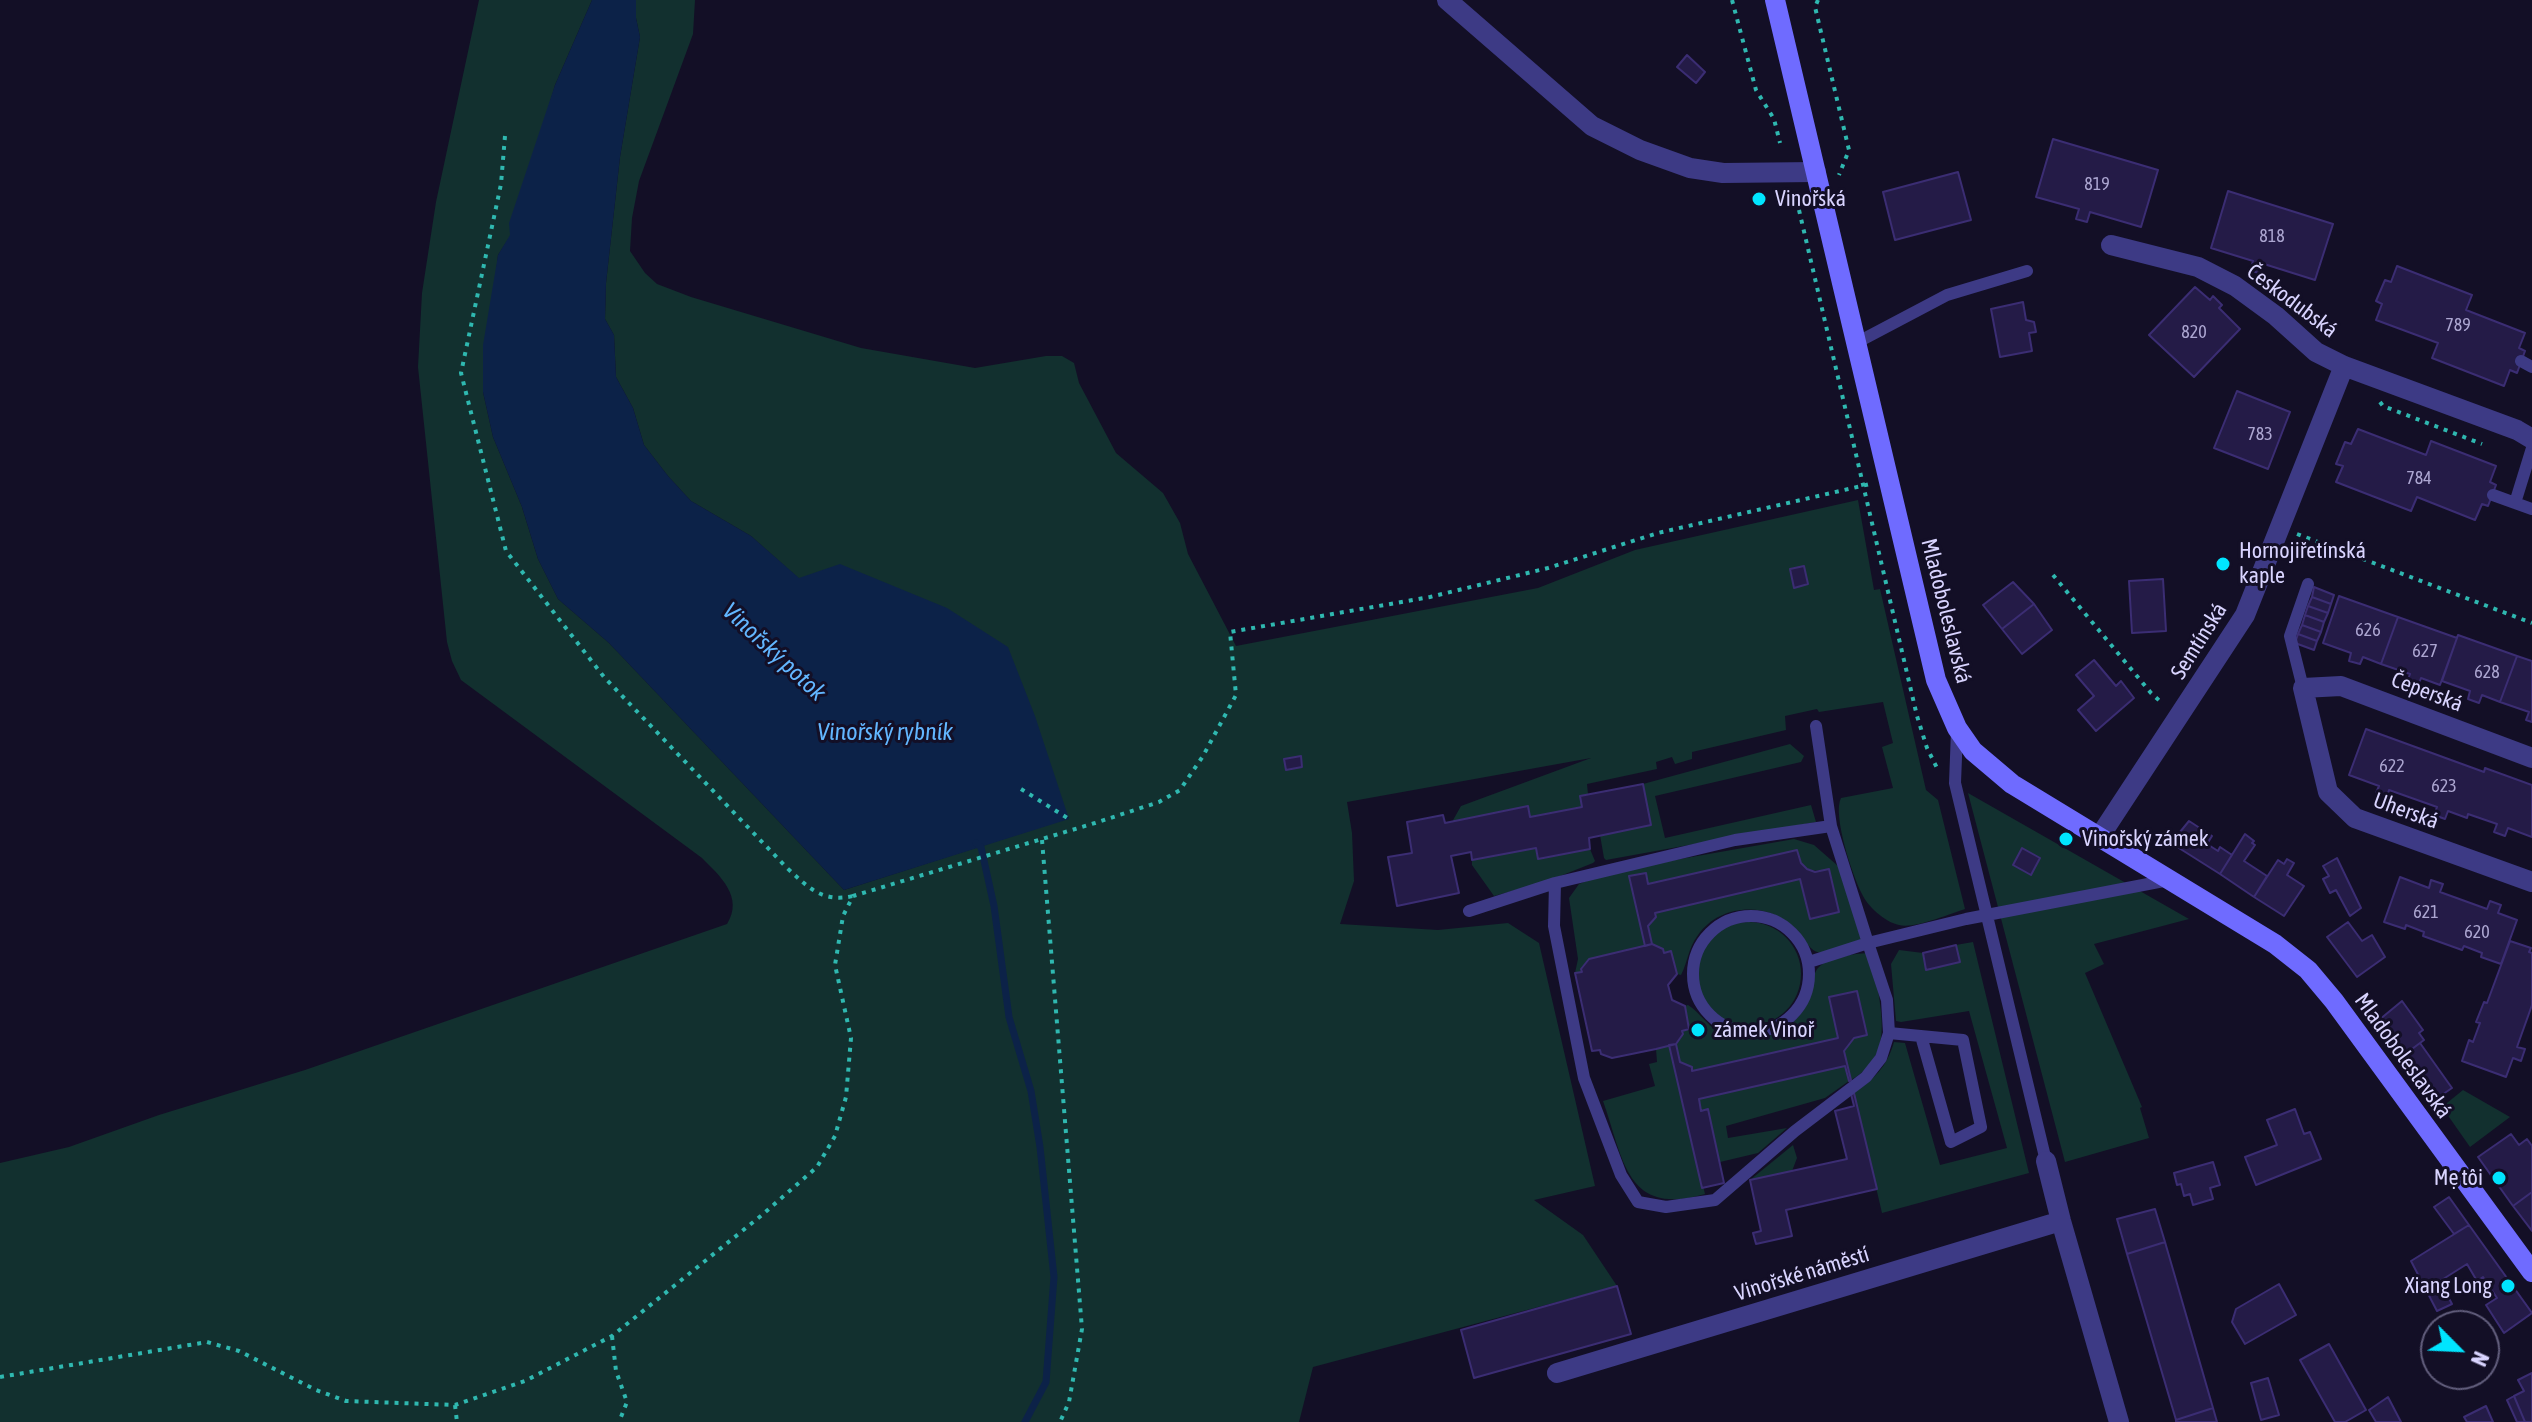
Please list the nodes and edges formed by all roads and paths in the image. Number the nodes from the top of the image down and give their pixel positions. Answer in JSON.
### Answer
{"nodes":[{"id":1,"x":1447,"y":0,"type":"edge"},
{"id":2,"x":1732,"y":0,"type":"edge"},
{"id":3,"x":1775,"y":0,"type":"edge"},
{"id":4,"x":1818,"y":0,"type":"edge"},
{"id":5,"x":505,"y":136,"type":"dead end"},
{"id":6,"x":1780,"y":143,"type":"dead end"},
{"id":7,"x":1816,"y":172,"type":"junction"},
{"id":8,"x":1838,"y":177,"type":"dead end"},
{"id":9,"x":1799,"y":210,"type":"dead end"},
{"id":10,"x":2111,"y":245,"type":"dead end"},
{"id":11,"x":2027,"y":271,"type":"dead end"},
{"id":12,"x":1856,"y":343,"type":"junction"},
{"id":13,"x":2344,"y":366,"type":"junction"},
{"id":14,"x":2378,"y":400,"type":"dead end"},
{"id":15,"x":2532,"y":439,"type":"edge"},
{"id":16,"x":2482,"y":444,"type":"dead end"},
{"id":17,"x":2532,"y":448,"type":"edge"},
{"id":18,"x":1863,"y":486,"type":"junction"},
{"id":19,"x":2493,"y":495,"type":"dead end"},
{"id":20,"x":2515,"y":503,"type":"junction"},
{"id":21,"x":2532,"y":509,"type":"edge"},
{"id":22,"x":2280,"y":527,"type":"junction"},
{"id":23,"x":2053,"y":575,"type":"dead end"},
{"id":24,"x":2308,"y":584,"type":"dead end"},
{"id":25,"x":2532,"y":623,"type":"edge"},
{"id":26,"x":2303,"y":688,"type":"junction"},
{"id":27,"x":2179,"y":717,"type":"junction"},
{"id":28,"x":1816,"y":726,"type":"dead end"},
{"id":29,"x":1957,"y":728,"type":"junction"},
{"id":30,"x":2532,"y":758,"type":"edge"},
{"id":31,"x":1955,"y":783,"type":"junction"},
{"id":32,"x":1021,"y":789,"type":"dead end"},
{"id":33,"x":1069,"y":819,"type":"dead end"},
{"id":34,"x":1831,"y":826,"type":"junction"},
{"id":35,"x":2100,"y":836,"type":"junction"},
{"id":36,"x":1042,"y":840,"type":"junction"},
{"id":37,"x":2170,"y":880,"type":"junction"},
{"id":38,"x":2532,"y":882,"type":"edge"},
{"id":39,"x":1555,"y":883,"type":"junction"},
{"id":40,"x":853,"y":896,"type":"junction"},
{"id":41,"x":1469,"y":911,"type":"dead end"},
{"id":42,"x":1988,"y":915,"type":"junction"},
{"id":43,"x":1868,"y":943,"type":"junction"},
{"id":44,"x":1809,"y":962,"type":"junction"},
{"id":45,"x":1889,"y":1033,"type":"junction"},
{"id":46,"x":1921,"y":1036,"type":"junction"},
{"id":47,"x":2046,"y":1161,"type":"joint"},
{"id":48,"x":2061,"y":1221,"type":"junction"},
{"id":49,"x":2532,"y":1272,"type":"edge"},
{"id":50,"x":612,"y":1336,"type":"junction"},
{"id":51,"x":1557,"y":1373,"type":"dead end"},
{"id":52,"x":0,"y":1377,"type":"edge"},
{"id":53,"x":455,"y":1405,"type":"junction"},
{"id":54,"x":457,"y":1422,"type":"edge"},
{"id":55,"x":619,"y":1422,"type":"edge"},
{"id":56,"x":1060,"y":1422,"type":"edge"},
{"id":57,"x":2119,"y":1422,"type":"edge"}],
"edges":[{"from":1,"to":7,"type":"street"},
{"from":2,"to":6,"type":"path"},
{"from":3,"to":7,"type":"main road","name":"Mladoboleslavská"},
{"from":4,"to":8,"type":"path"},
{"from":5,"to":40,"type":"path"},
{"from":7,"to":12,"type":"main road","name":"Mladoboleslavská"},
{"from":9,"to":18,"type":"path"},
{"from":10,"to":13,"type":"street","name":"Českodubská"},
{"from":11,"to":12,"type":"lane"},
{"from":12,"to":29,"type":"main road","name":"Mladoboleslavská"},
{"from":13,"to":15,"type":"street","name":"Českodubská"},
{"from":13,"to":22,"type":"street","name":"Semtínská"},
{"from":14,"to":16,"type":"path"},
{"from":17,"to":20,"type":"lane"},
{"from":18,"to":31,"type":"path"},
{"from":18,"to":36,"type":"path"},
{"from":19,"to":20,"type":"lane"},
{"from":20,"to":21,"type":"lane"},
{"from":22,"to":25,"type":"path"},
{"from":22,"to":27,"type":"street","name":"Semtínská"},
{"from":23,"to":27,"type":"path"},
{"from":24,"to":26,"type":"lane"},
{"from":26,"to":30,"type":"street","name":"Čeperská"},
{"from":26,"to":38,"type":"street","name":"Uherská"},
{"from":27,"to":35,"type":"street","name":"Semtínská"},
{"from":28,"to":34,"type":"lane"},
{"from":29,"to":31,"type":"lane"},
{"from":29,"to":35,"type":"main road","name":"Mladoboleslavská"},
{"from":31,"to":42,"type":"lane"},
{"from":32,"to":33,"type":"path"},
{"from":34,"to":39,"type":"lane"},
{"from":34,"to":43,"type":"lane"},
{"from":35,"to":37,"type":"main road","name":"Mladoboleslavská"},
{"from":36,"to":40,"type":"path"},
{"from":36,"to":56,"type":"path"},
{"from":37,"to":42,"type":"lane"},
{"from":37,"to":49,"type":"main road","name":"Mladoboleslavská"},
{"from":39,"to":41,"type":"lane"},
{"from":39,"to":45,"type":"lane"},
{"from":40,"to":50,"type":"path"},
{"from":42,"to":43,"type":"lane"},
{"from":42,"to":47,"type":"lane"},
{"from":43,"to":44,"type":"lane"},
{"from":43,"to":45,"type":"lane"},
{"from":44,"to":44,"type":"lane"},
{"from":45,"to":46,"type":"lane"},
{"from":46,"to":46,"type":"lane"},
{"from":47,"to":48,"type":"street"},
{"from":48,"to":51,"type":"street","name":"Vinořské náměstí"},
{"from":48,"to":57,"type":"street"},
{"from":50,"to":53,"type":"path"},
{"from":50,"to":55,"type":"path"},
{"from":52,"to":53,"type":"path"},
{"from":53,"to":54,"type":"path"}]}
